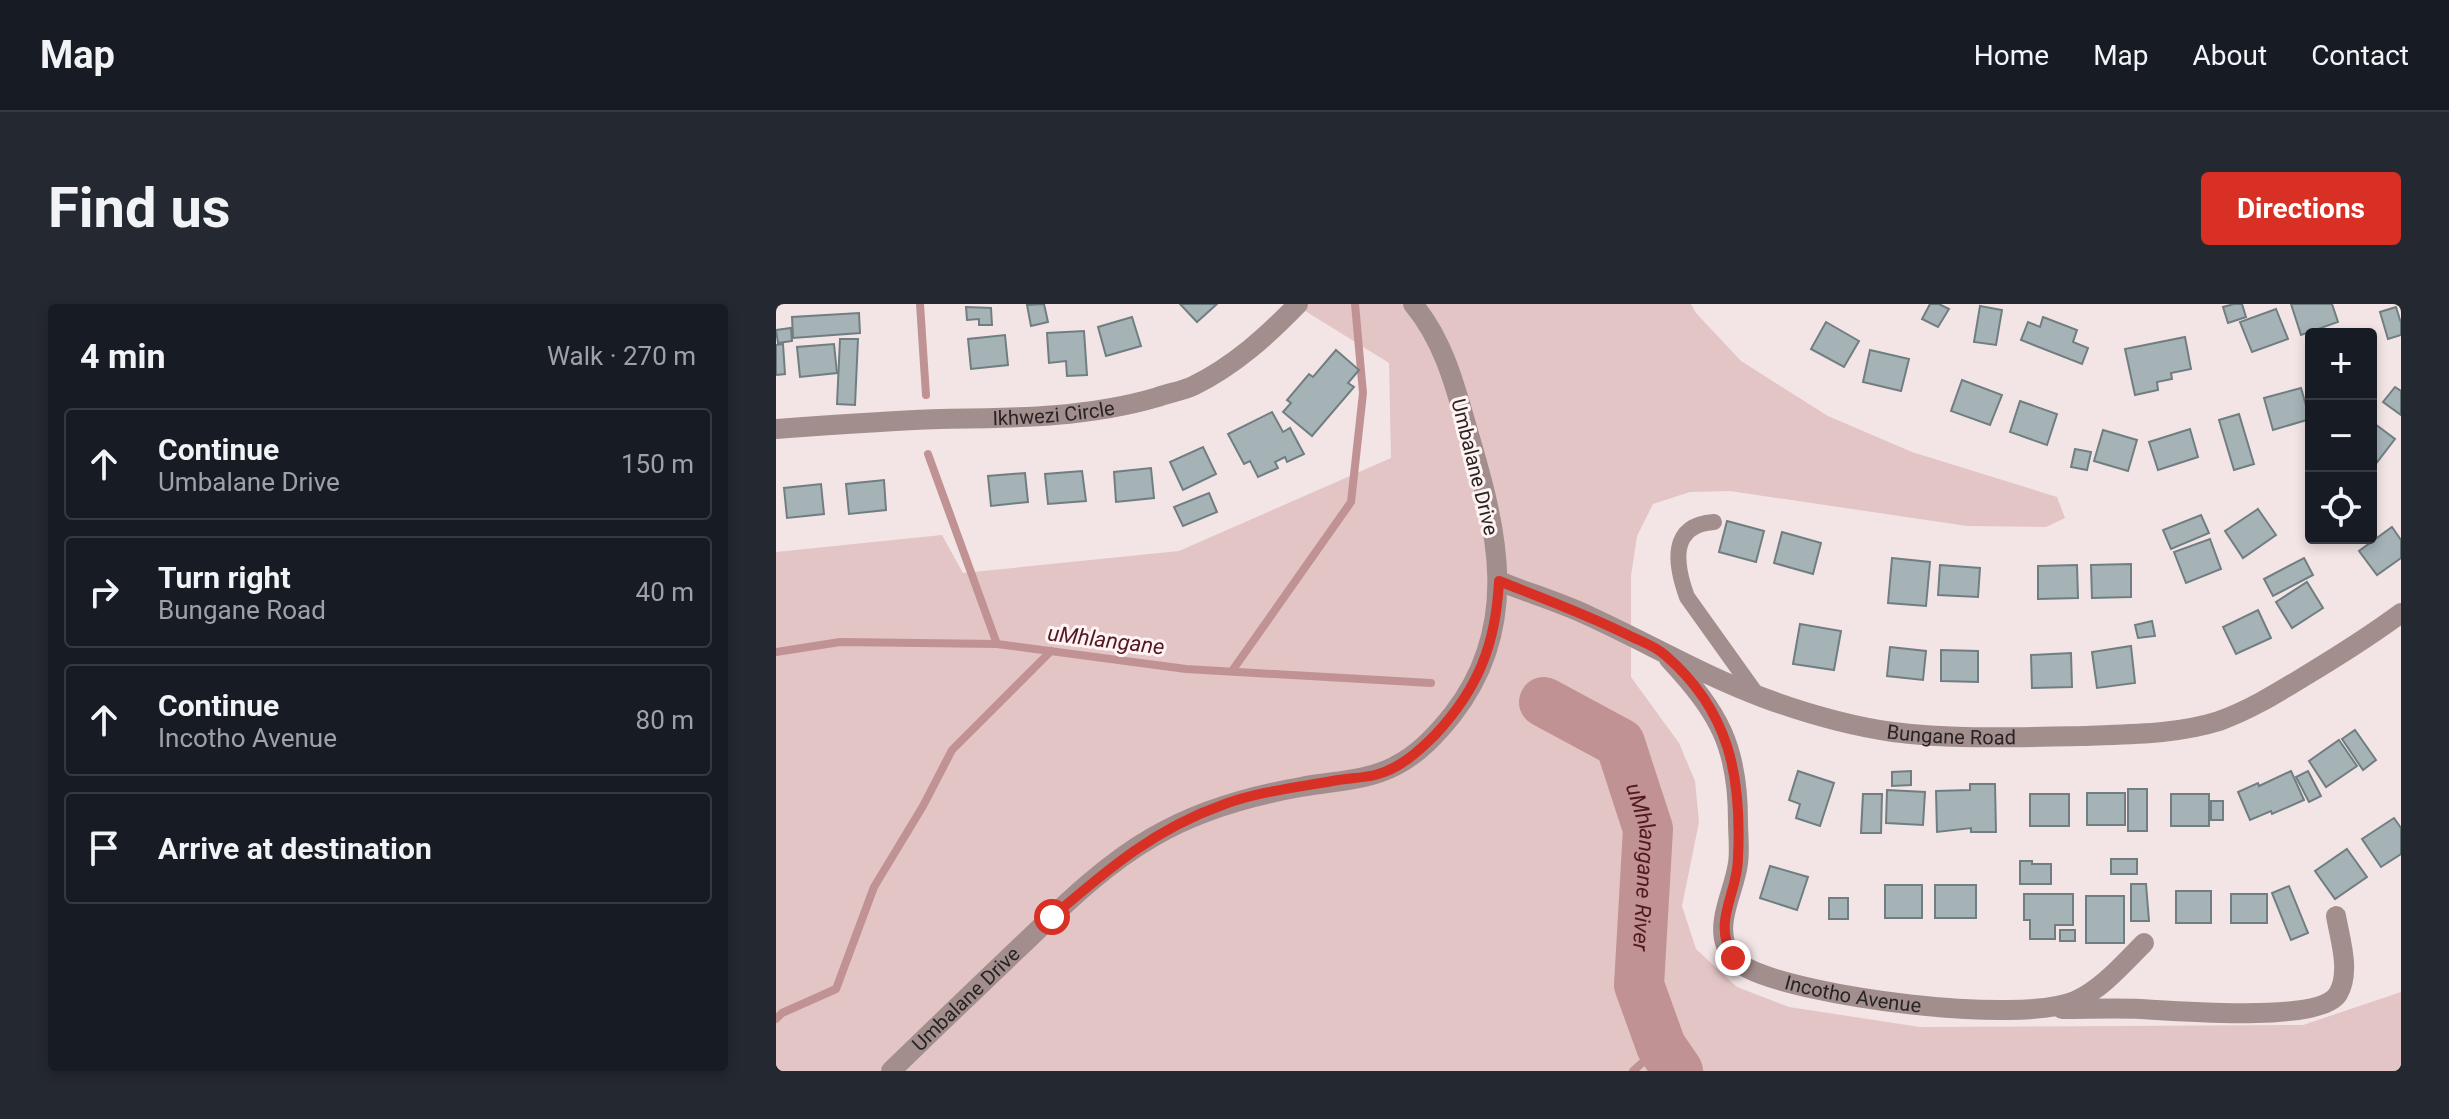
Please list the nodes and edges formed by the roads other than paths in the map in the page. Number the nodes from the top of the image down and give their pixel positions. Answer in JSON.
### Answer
{"nodes":[{"id":1,"x":1298,"y":304,"type":"edge"},
{"id":2,"x":1413,"y":304,"type":"edge"},
{"id":3,"x":776,"y":429,"type":"edge"},
{"id":4,"x":1714,"y":522,"type":"dead end"},
{"id":5,"x":1499,"y":581,"type":"junction"},
{"id":6,"x":2401,"y":613,"type":"edge"},
{"id":7,"x":1664,"y":653,"type":"junction"},
{"id":8,"x":1757,"y":695,"type":"junction"},
{"id":9,"x":2336,"y":916,"type":"dead end"},
{"id":10,"x":2144,"y":943,"type":"dead end"},
{"id":11,"x":2026,"y":1009,"type":"junction"},
{"id":12,"x":891,"y":1071,"type":"edge"}],
"edges":[{"from":1,"to":3,"type":"street","name":"Ikhwezi Circle"},
{"from":2,"to":5,"type":"street","name":"Umbalane Drive"},
{"from":4,"to":8,"type":"lane"},
{"from":5,"to":7,"type":"street","name":"Bungane Road"},
{"from":5,"to":12,"type":"street","name":"Umbalane Drive"},
{"from":6,"to":8,"type":"street","name":"Bungane Road"},
{"from":7,"to":8,"type":"street","name":"Bungane Road"},
{"from":7,"to":11,"type":"street","name":"Incotho Avenue"},
{"from":9,"to":11,"type":"street"},
{"from":10,"to":11,"type":"street","name":"Incotho Avenue"}]}
